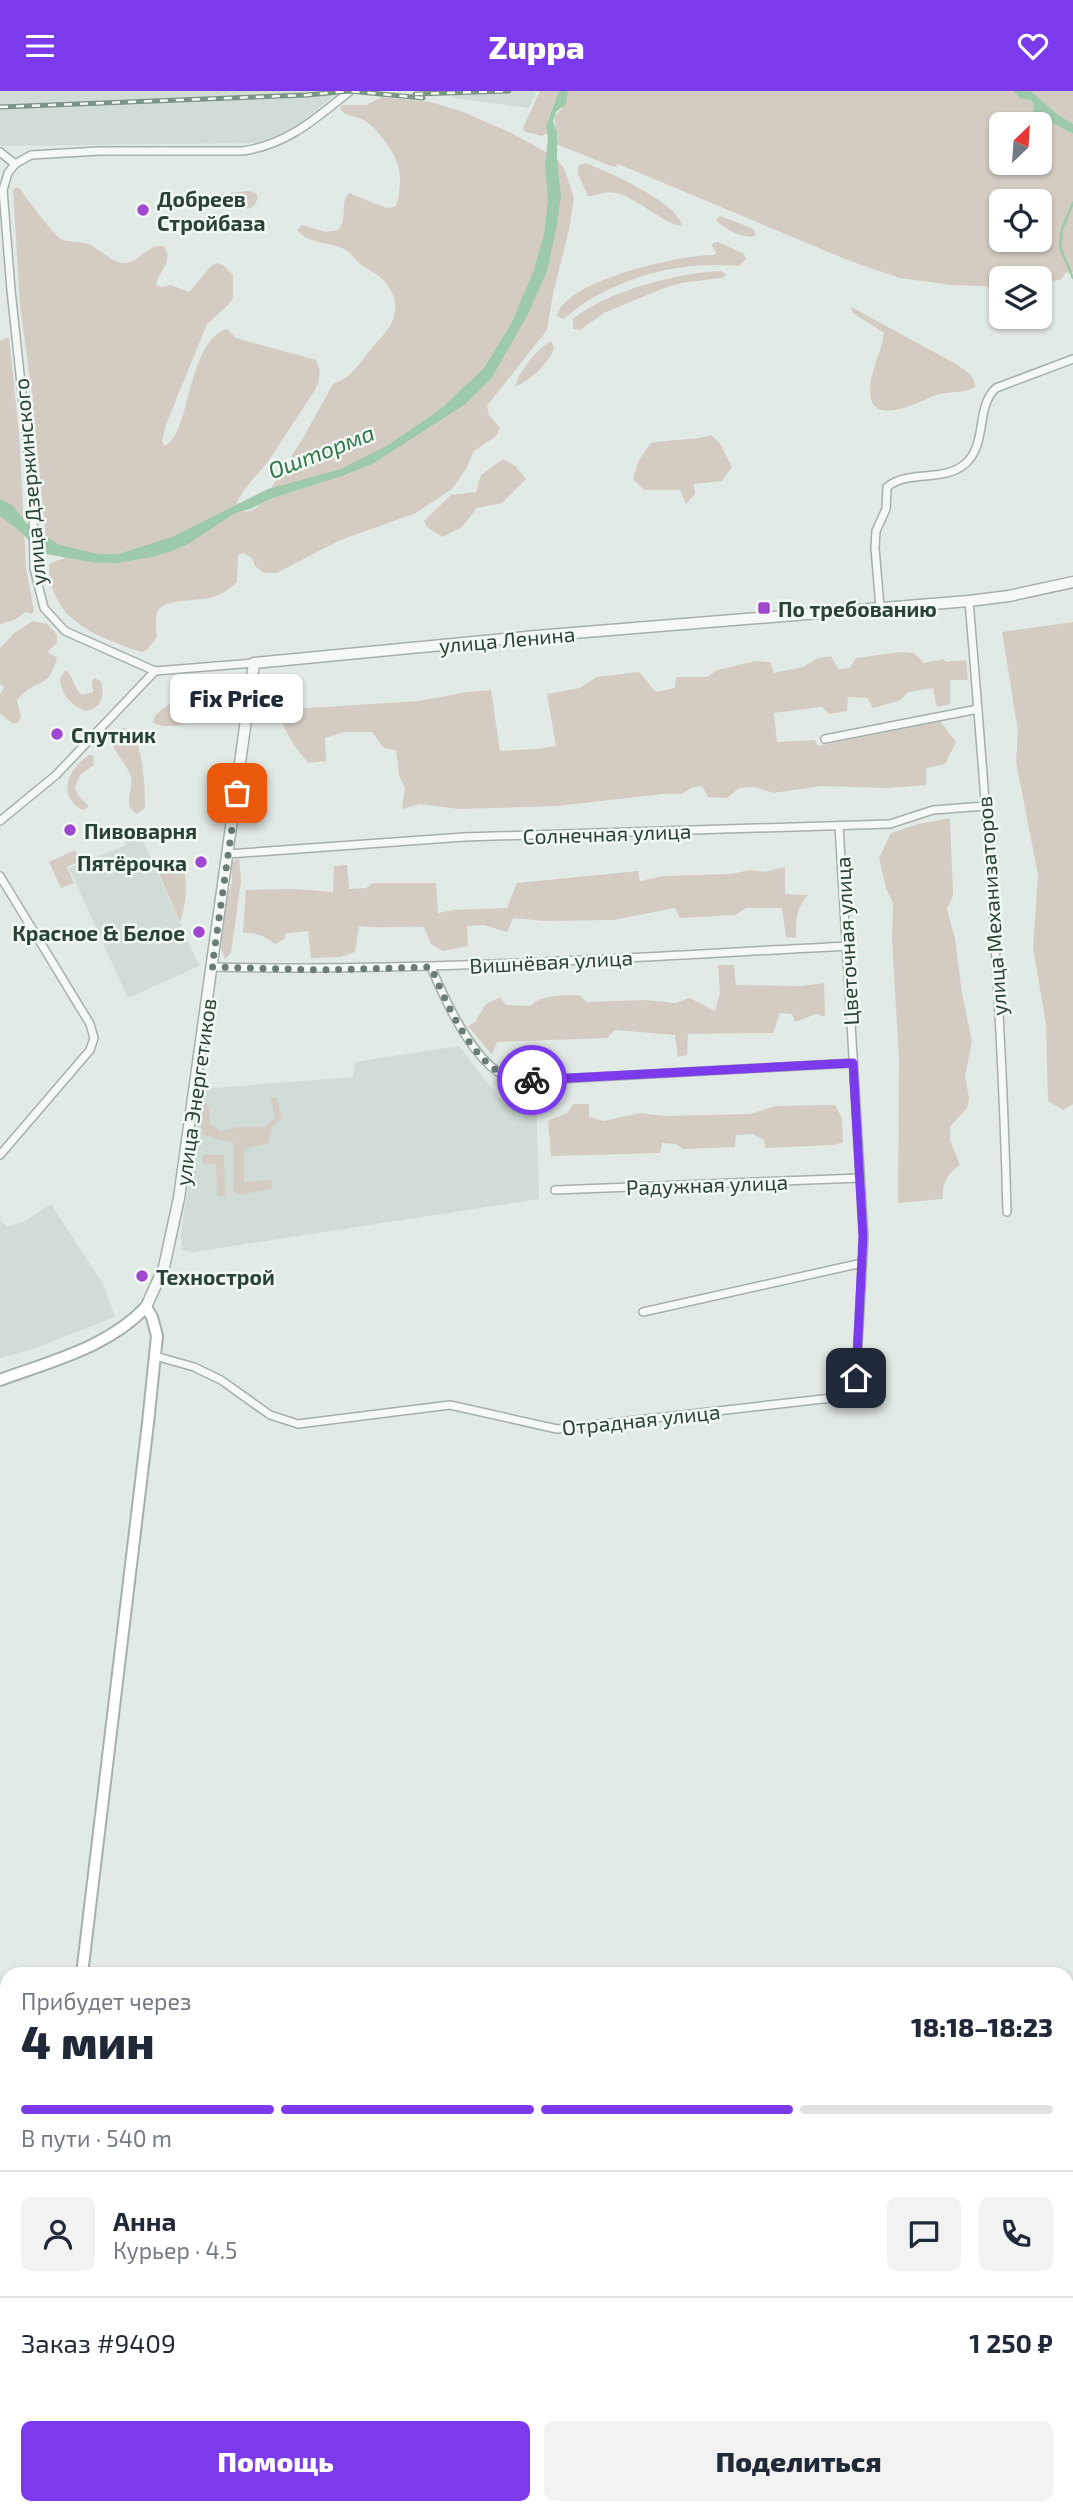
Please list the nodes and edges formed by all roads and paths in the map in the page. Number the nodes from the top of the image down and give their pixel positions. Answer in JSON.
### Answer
{"nodes":[{"id":1,"x":349,"y":91,"type":"edge"},
{"id":2,"x":0,"y":152,"type":"edge"},
{"id":3,"x":15,"y":165,"type":"junction"},
{"id":4,"x":1073,"y":359,"type":"edge"},
{"id":5,"x":1073,"y":582,"type":"edge"},
{"id":6,"x":969,"y":601,"type":"junction"},
{"id":7,"x":880,"y":607,"type":"junction"},
{"id":8,"x":254,"y":663,"type":"junction"},
{"id":9,"x":155,"y":671,"type":"junction"},
{"id":10,"x":978,"y":709,"type":"junction"},
{"id":11,"x":825,"y":739,"type":"dead end"},
{"id":12,"x":985,"y":807,"type":"junction"},
{"id":13,"x":0,"y":821,"type":"edge"},
{"id":14,"x":839,"y":826,"type":"junction"},
{"id":15,"x":228,"y":854,"type":"junction"},
{"id":16,"x":0,"y":876,"type":"edge"},
{"id":17,"x":848,"y":946,"type":"junction"},
{"id":18,"x":212,"y":967,"type":"junction"},
{"id":19,"x":431,"y":967,"type":"junction"},
{"id":20,"x":853,"y":1063,"type":"junction"},
{"id":21,"x":0,"y":1155,"type":"edge"},
{"id":22,"x":860,"y":1178,"type":"junction"},
{"id":23,"x":555,"y":1190,"type":"dead end"},
{"id":24,"x":1007,"y":1212,"type":"dead end"},
{"id":25,"x":862,"y":1263,"type":"junction"},
{"id":26,"x":146,"y":1307,"type":"junction"},
{"id":27,"x":643,"y":1313,"type":"dead end"},
{"id":28,"x":155,"y":1356,"type":"junction"},
{"id":29,"x":0,"y":1380,"type":"edge"},
{"id":30,"x":852,"y":1390,"type":"joint"},
{"id":31,"x":83,"y":1967,"type":"edge"}],
"edges":[{"from":1,"to":3,"type":"street"},
{"from":2,"to":3,"type":"street"},
{"from":3,"to":9,"type":"street","name":"улица Дзержинского"},
{"from":4,"to":7,"type":"street"},
{"from":5,"to":6,"type":"street","name":"улица Ленина"},
{"from":6,"to":7,"type":"street","name":"улица Ленина"},
{"from":6,"to":10,"type":"street","name":"улица Механизаторов"},
{"from":7,"to":8,"type":"street","name":"улица Ленина"},
{"from":8,"to":9,"type":"street","name":"улица Ленина"},
{"from":8,"to":15,"type":"street","name":"улица Энергетиков"},
{"from":9,"to":13,"type":"street"},
{"from":10,"to":11,"type":"street"},
{"from":10,"to":12,"type":"street","name":"улица Механизаторов"},
{"from":12,"to":14,"type":"street","name":"Солнечная улица"},
{"from":12,"to":24,"type":"street","name":"улица Механизаторов"},
{"from":14,"to":15,"type":"street","name":"Солнечная улица"},
{"from":14,"to":17,"type":"street","name":"Цветочная улица"},
{"from":15,"to":18,"type":"street","name":"улица Энергетиков"},
{"from":16,"to":21,"type":"street"},
{"from":17,"to":19,"type":"street","name":"Вишнёвая улица"},
{"from":17,"to":20,"type":"street","name":"Цветочная улица"},
{"from":18,"to":19,"type":"street","name":"Вишнёвая улица"},
{"from":18,"to":26,"type":"street","name":"улица Энергетиков"},
{"from":19,"to":20,"type":"street"},
{"from":20,"to":22,"type":"street","name":"Цветочная улица"},
{"from":22,"to":23,"type":"street","name":"Радужная улица"},
{"from":22,"to":25,"type":"street","name":"Цветочная улица"},
{"from":25,"to":27,"type":"street"},
{"from":25,"to":30,"type":"street","name":"Цветочная улица"},
{"from":26,"to":28,"type":"main road"},
{"from":26,"to":29,"type":"main road"},
{"from":28,"to":30,"type":"street","name":"Отрадная улица"},
{"from":28,"to":31,"type":"main road"}]}
